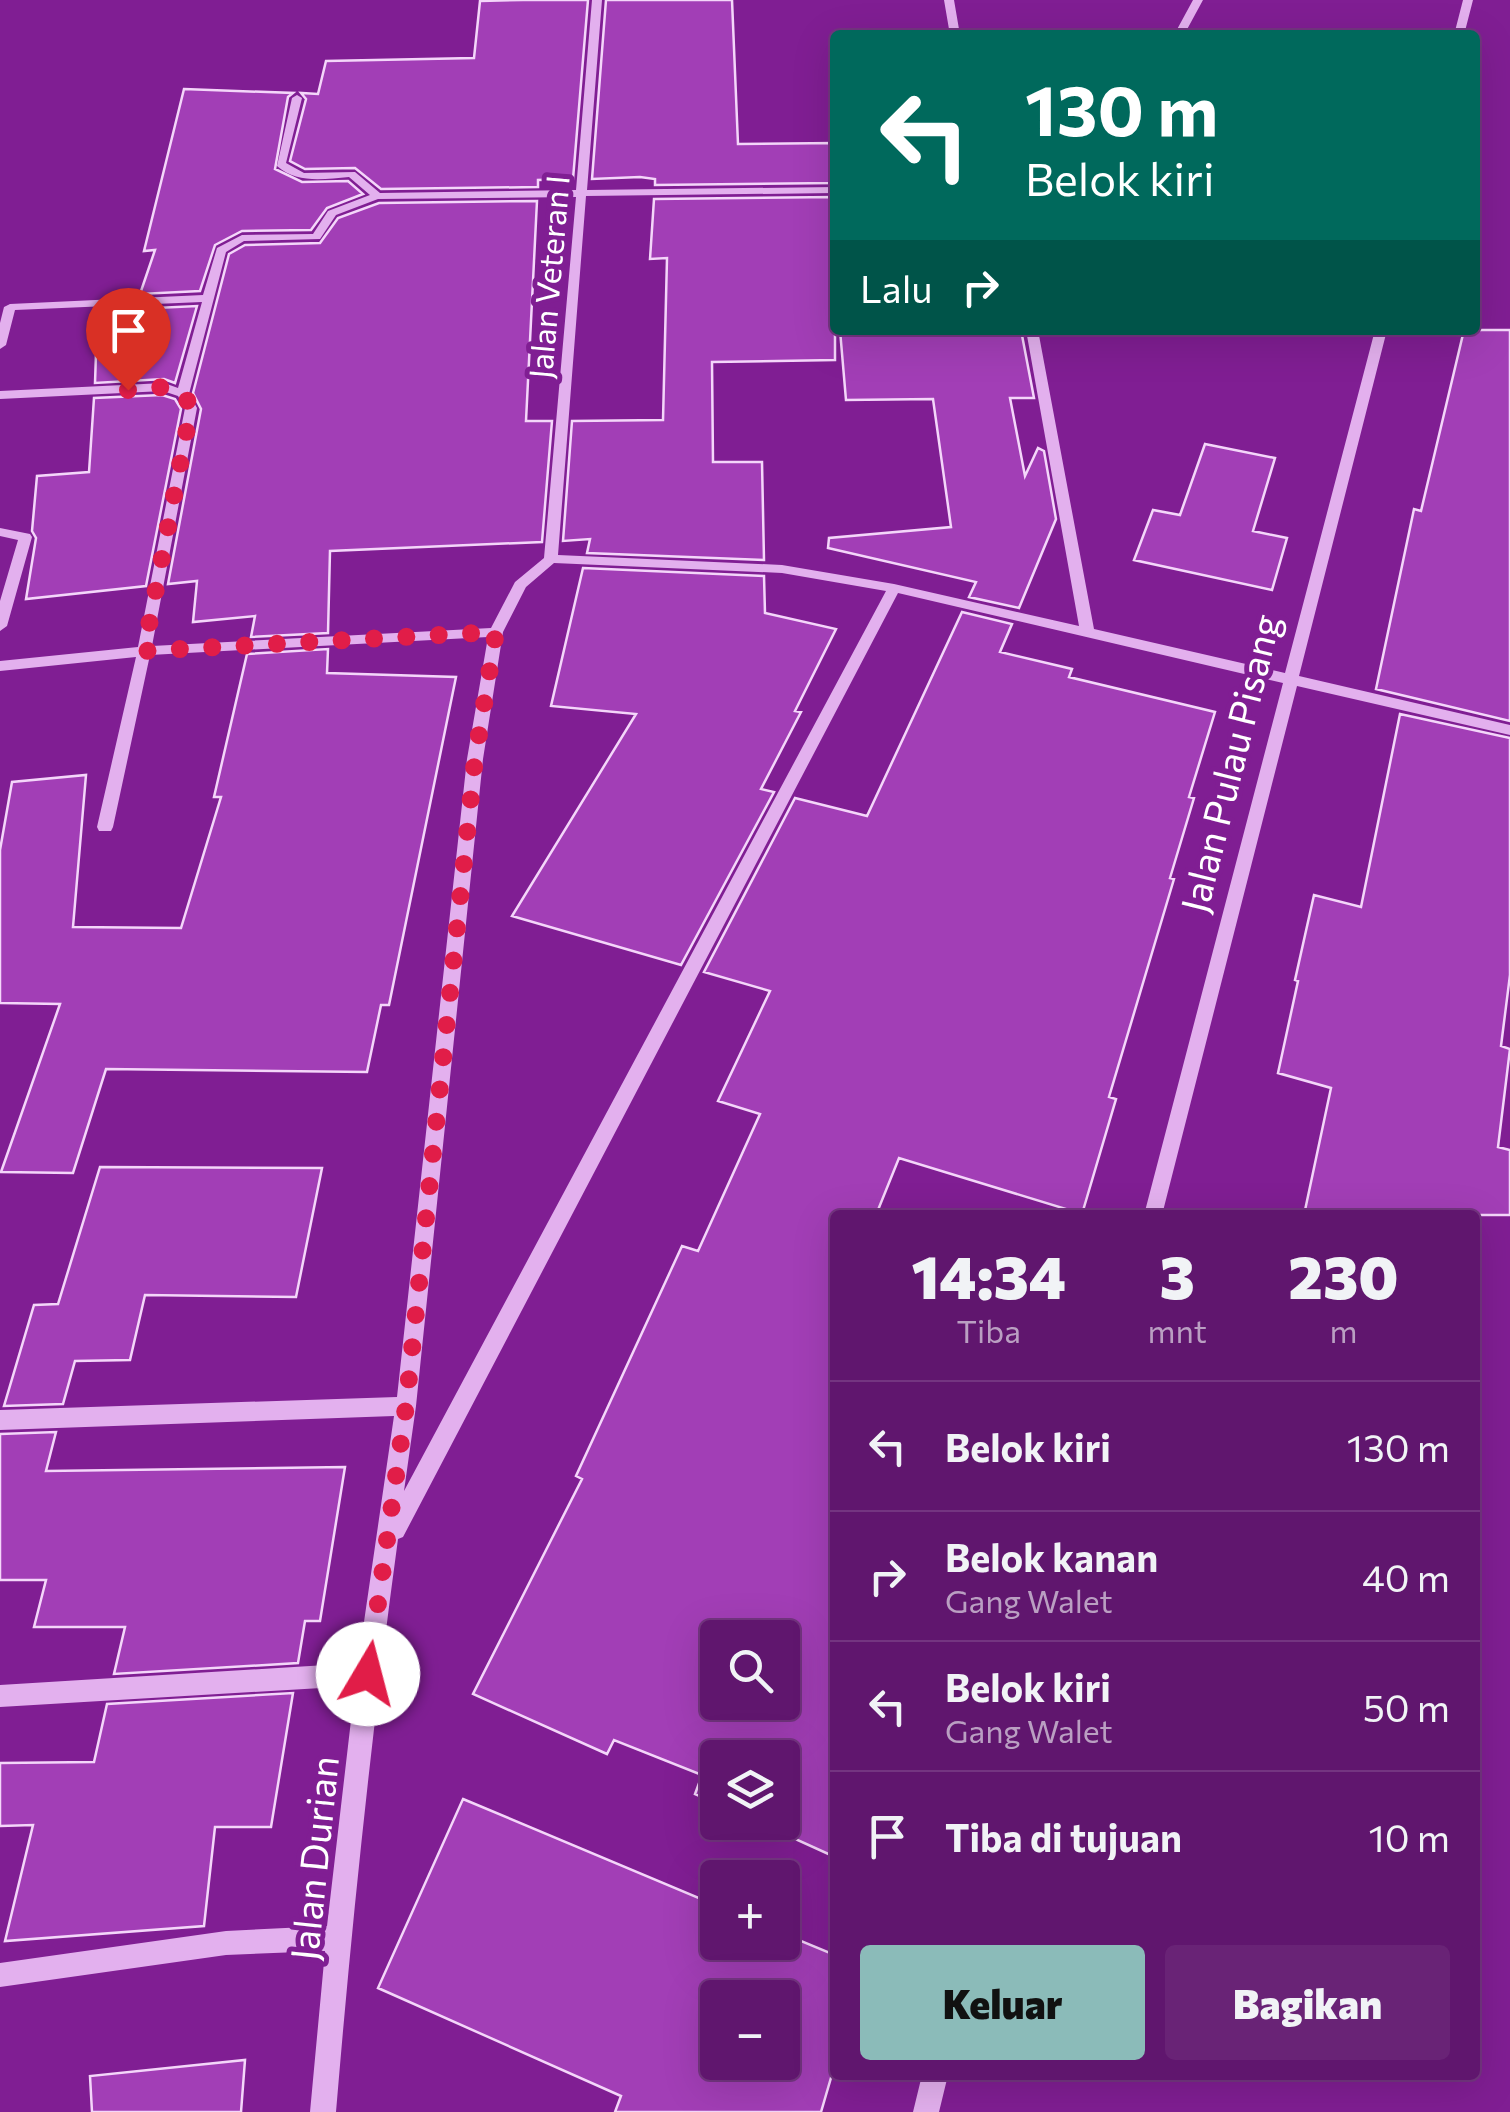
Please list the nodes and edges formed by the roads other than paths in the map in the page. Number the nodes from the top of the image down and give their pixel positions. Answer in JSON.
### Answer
{"nodes":[{"id":1,"x":598,"y":0,"type":"edge"},
{"id":2,"x":949,"y":0,"type":"edge"},
{"id":3,"x":1198,"y":0,"type":"edge"},
{"id":4,"x":1468,"y":0,"type":"edge"},
{"id":5,"x":954,"y":30,"type":"edge"},
{"id":6,"x":1182,"y":30,"type":"edge"},
{"id":7,"x":1460,"y":30,"type":"edge"},
{"id":8,"x":297,"y":98,"type":"dead end"},
{"id":9,"x":830,"y":190,"type":"edge"},
{"id":10,"x":583,"y":194,"type":"junction"},
{"id":11,"x":377,"y":196,"type":"junction"},
{"id":12,"x":208,"y":298,"type":"junction"},
{"id":13,"x":1033,"y":335,"type":"edge"},
{"id":14,"x":1380,"y":335,"type":"edge"},
{"id":15,"x":0,"y":344,"type":"edge"},
{"id":16,"x":0,"y":394,"type":"edge"},
{"id":17,"x":184,"y":394,"type":"junction"},
{"id":18,"x":0,"y":532,"type":"edge"},
{"id":19,"x":551,"y":558,"type":"junction"},
{"id":20,"x":894,"y":588,"type":"junction"},
{"id":21,"x":0,"y":626,"type":"edge"},
{"id":22,"x":1087,"y":630,"type":"junction"},
{"id":23,"x":496,"y":632,"type":"junction"},
{"id":24,"x":144,"y":651,"type":"junction"},
{"id":25,"x":0,"y":666,"type":"edge"},
{"id":26,"x":1289,"y":677,"type":"junction"},
{"id":27,"x":1510,"y":730,"type":"edge"},
{"id":28,"x":105,"y":827,"type":"dead end"},
{"id":29,"x":1154,"y":1210,"type":"edge"},
{"id":30,"x":406,"y":1406,"type":"junction"},
{"id":31,"x":0,"y":1420,"type":"edge"},
{"id":32,"x":388,"y":1543,"type":"junction"},
{"id":33,"x":368,"y":1674,"type":"junction"},
{"id":34,"x":0,"y":1696,"type":"edge"},
{"id":35,"x":338,"y":1938,"type":"junction"},
{"id":36,"x":0,"y":1975,"type":"edge"},
{"id":37,"x":934,"y":2080,"type":"edge"},
{"id":38,"x":323,"y":2112,"type":"edge"},
{"id":39,"x":926,"y":2112,"type":"edge"}],
"edges":[{"from":1,"to":10,"type":"street","name":"Jalan Veteran I"},
{"from":2,"to":5,"type":"street"},
{"from":3,"to":6,"type":"street"},
{"from":4,"to":7,"type":"street"},
{"from":8,"to":11,"type":"street"},
{"from":9,"to":10,"type":"street"},
{"from":10,"to":11,"type":"street"},
{"from":10,"to":19,"type":"street","name":"Jalan Veteran I"},
{"from":11,"to":12,"type":"street"},
{"from":12,"to":15,"type":"street"},
{"from":12,"to":17,"type":"street"},
{"from":13,"to":22,"type":"street"},
{"from":14,"to":26,"type":"street","name":"Jalan Pulau Pisang"},
{"from":16,"to":17,"type":"street"},
{"from":17,"to":24,"type":"street"},
{"from":18,"to":21,"type":"street"},
{"from":19,"to":20,"type":"street"},
{"from":19,"to":23,"type":"street","name":"Jalan Durian"},
{"from":20,"to":22,"type":"street"},
{"from":20,"to":32,"type":"street"},
{"from":22,"to":26,"type":"street"},
{"from":23,"to":24,"type":"street"},
{"from":23,"to":30,"type":"street","name":"Jalan Durian"},
{"from":24,"to":25,"type":"street"},
{"from":24,"to":28,"type":"street"},
{"from":26,"to":27,"type":"street"},
{"from":26,"to":29,"type":"street","name":"Jalan Pulau Pisang"},
{"from":30,"to":31,"type":"street"},
{"from":30,"to":32,"type":"street","name":"Jalan Durian"},
{"from":32,"to":33,"type":"street","name":"Jalan Durian"},
{"from":33,"to":34,"type":"street"},
{"from":33,"to":35,"type":"street","name":"Jalan Durian"},
{"from":35,"to":36,"type":"street"},
{"from":35,"to":38,"type":"street","name":"Jalan Durian"},
{"from":37,"to":39,"type":"street"}]}
